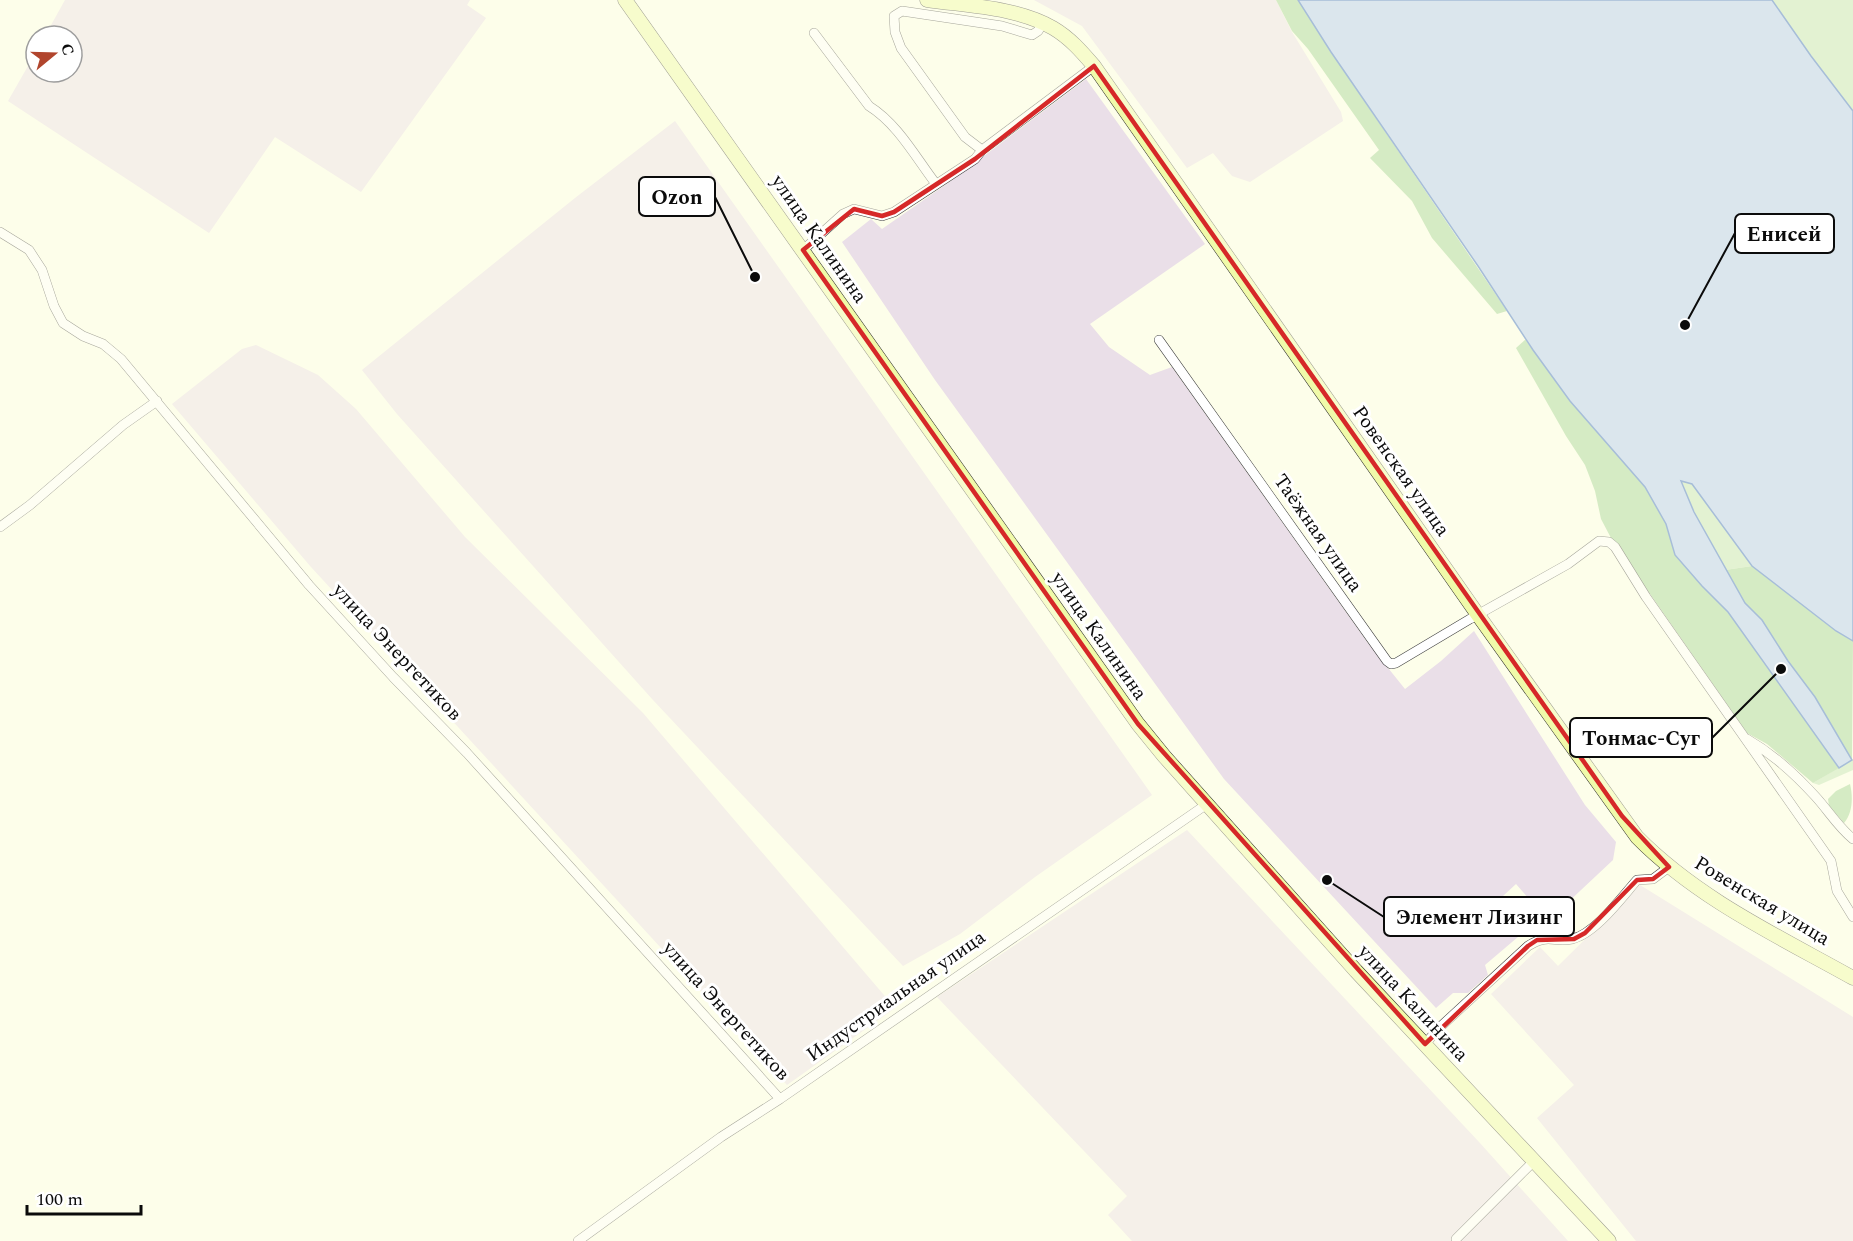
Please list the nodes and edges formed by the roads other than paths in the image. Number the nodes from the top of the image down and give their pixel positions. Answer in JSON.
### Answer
{"nodes":[{"id":1,"x":625,"y":0,"type":"edge"},
{"id":2,"x":927,"y":0,"type":"edge"},
{"id":3,"x":1043,"y":23,"type":"junction"},
{"id":4,"x":814,"y":33,"type":"dead end"},
{"id":5,"x":1094,"y":66,"type":"junction"},
{"id":6,"x":982,"y":150,"type":"junction"},
{"id":7,"x":936,"y":184,"type":"junction"},
{"id":8,"x":0,"y":232,"type":"edge"},
{"id":9,"x":803,"y":250,"type":"junction"},
{"id":10,"x":1159,"y":340,"type":"dead end"},
{"id":11,"x":158,"y":400,"type":"junction"},
{"id":12,"x":0,"y":527,"type":"edge"},
{"id":13,"x":1478,"y":615,"type":"junction"},
{"id":14,"x":1742,"y":736,"type":"junction"},
{"id":15,"x":1207,"y":804,"type":"junction"},
{"id":16,"x":1853,"y":838,"type":"edge"},
{"id":17,"x":1669,"y":867,"type":"junction"},
{"id":18,"x":1853,"y":917,"type":"edge"},
{"id":19,"x":1853,"y":978,"type":"edge"},
{"id":20,"x":1425,"y":1044,"type":"junction"},
{"id":21,"x":780,"y":1098,"type":"junction"},
{"id":22,"x":1534,"y":1161,"type":"junction"},
{"id":23,"x":1456,"y":1239,"type":"dead end"},
{"id":24,"x":578,"y":1241,"type":"edge"},
{"id":25,"x":1609,"y":1241,"type":"edge"}],
"edges":[{"from":1,"to":9,"type":"main road","name":"улица Калинина"},
{"from":2,"to":3,"type":"main road","name":"Ровенская улица"},
{"from":3,"to":5,"type":"main road","name":"Ровенская улица"},
{"from":3,"to":6,"type":"street"},
{"from":4,"to":7,"type":"street"},
{"from":5,"to":6,"type":"street"},
{"from":5,"to":13,"type":"main road","name":"Ровенская улица"},
{"from":6,"to":7,"type":"street"},
{"from":7,"to":9,"type":"street"},
{"from":8,"to":11,"type":"street","name":"улица Энергетиков"},
{"from":9,"to":15,"type":"main road","name":"улица Калинина"},
{"from":10,"to":13,"type":"street","name":"Таёжная улица"},
{"from":11,"to":12,"type":"street"},
{"from":11,"to":21,"type":"street","name":"улица Энергетиков"},
{"from":13,"to":14,"type":"street","name":"Таёжная улица"},
{"from":13,"to":17,"type":"main road","name":"Ровенская улица"},
{"from":14,"to":16,"type":"street"},
{"from":14,"to":18,"type":"street"},
{"from":15,"to":20,"type":"main road","name":"улица Калинина"},
{"from":15,"to":21,"type":"street","name":"Индустриальная улица"},
{"from":17,"to":19,"type":"main road","name":"Ровенская улица"},
{"from":17,"to":20,"type":"street"},
{"from":20,"to":22,"type":"main road","name":"улица Калинина"},
{"from":21,"to":24,"type":"street","name":"Индустриальная улица"},
{"from":22,"to":23,"type":"street"},
{"from":22,"to":25,"type":"main road","name":"улица Калинина"}]}
